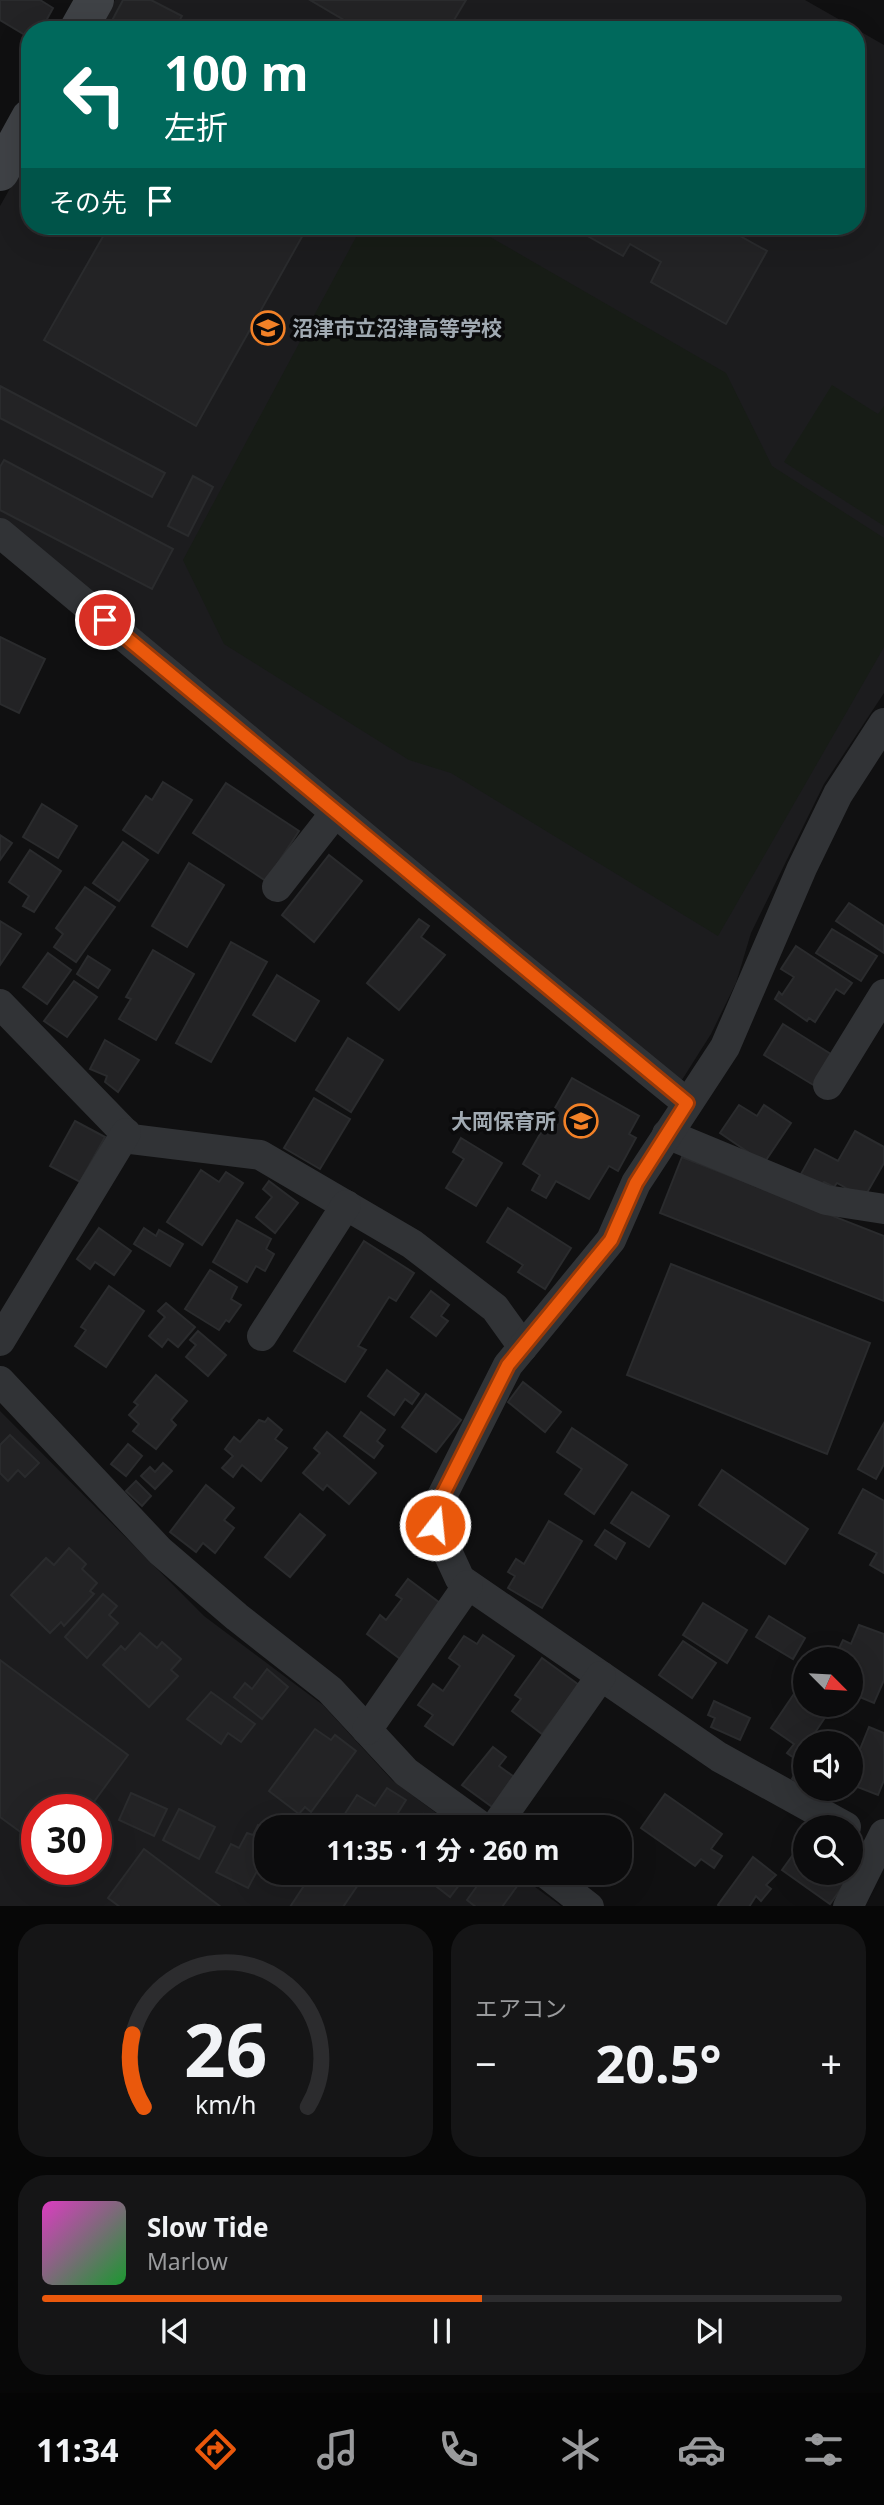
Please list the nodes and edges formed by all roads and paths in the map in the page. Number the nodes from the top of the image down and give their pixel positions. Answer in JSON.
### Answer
{"nodes":[{"id":1,"x":95,"y":0,"type":"edge"},
{"id":2,"x":83,"y":21,"type":"edge"},
{"id":3,"x":21,"y":134,"type":"edge"},
{"id":4,"x":0,"y":172,"type":"edge"},
{"id":5,"x":0,"y":533,"type":"edge"},
{"id":6,"x":884,"y":723,"type":"edge"},
{"id":7,"x":335,"y":813,"type":"junction"},
{"id":8,"x":277,"y":887,"type":"dead end"},
{"id":9,"x":884,"y":994,"type":"edge"},
{"id":10,"x":0,"y":1004,"type":"edge"},
{"id":11,"x":828,"y":1085,"type":"dead end"},
{"id":12,"x":687,"y":1103,"type":"junction"},
{"id":13,"x":126,"y":1133,"type":"junction"},
{"id":14,"x":667,"y":1134,"type":"junction"},
{"id":15,"x":346,"y":1205,"type":"junction"},
{"id":16,"x":884,"y":1209,"type":"edge"},
{"id":17,"x":262,"y":1336,"type":"dead end"},
{"id":18,"x":0,"y":1341,"type":"edge"},
{"id":19,"x":523,"y":1347,"type":"junction"},
{"id":20,"x":0,"y":1381,"type":"edge"},
{"id":21,"x":468,"y":1585,"type":"junction"},
{"id":22,"x":601,"y":1676,"type":"junction"},
{"id":23,"x":367,"y":1730,"type":"junction"},
{"id":24,"x":465,"y":1815,"type":"edge"},
{"id":25,"x":503,"y":1815,"type":"edge"},
{"id":26,"x":824,"y":1815,"type":"edge"},
{"id":27,"x":863,"y":1834,"type":"edge"},
{"id":28,"x":882,"y":1842,"type":"edge"},
{"id":29,"x":562,"y":1885,"type":"edge"},
{"id":30,"x":590,"y":1906,"type":"edge"},
{"id":31,"x":848,"y":1906,"type":"edge"}],
"edges":[{"from":1,"to":2,"type":"street"},
{"from":3,"to":4,"type":"street"},
{"from":5,"to":7,"type":"street"},
{"from":6,"to":12,"type":"street"},
{"from":7,"to":8,"type":"street"},
{"from":7,"to":12,"type":"street"},
{"from":9,"to":11,"type":"street"},
{"from":10,"to":13,"type":"street"},
{"from":12,"to":14,"type":"street"},
{"from":13,"to":15,"type":"street"},
{"from":13,"to":18,"type":"street"},
{"from":14,"to":16,"type":"street"},
{"from":14,"to":19,"type":"street"},
{"from":15,"to":17,"type":"street"},
{"from":15,"to":19,"type":"street"},
{"from":19,"to":21,"type":"street"},
{"from":20,"to":23,"type":"street"},
{"from":21,"to":22,"type":"street"},
{"from":21,"to":23,"type":"street"},
{"from":22,"to":25,"type":"street"},
{"from":22,"to":26,"type":"street"},
{"from":23,"to":24,"type":"street"},
{"from":27,"to":28,"type":"street"},
{"from":28,"to":31,"type":"street"},
{"from":29,"to":30,"type":"street"}]}
